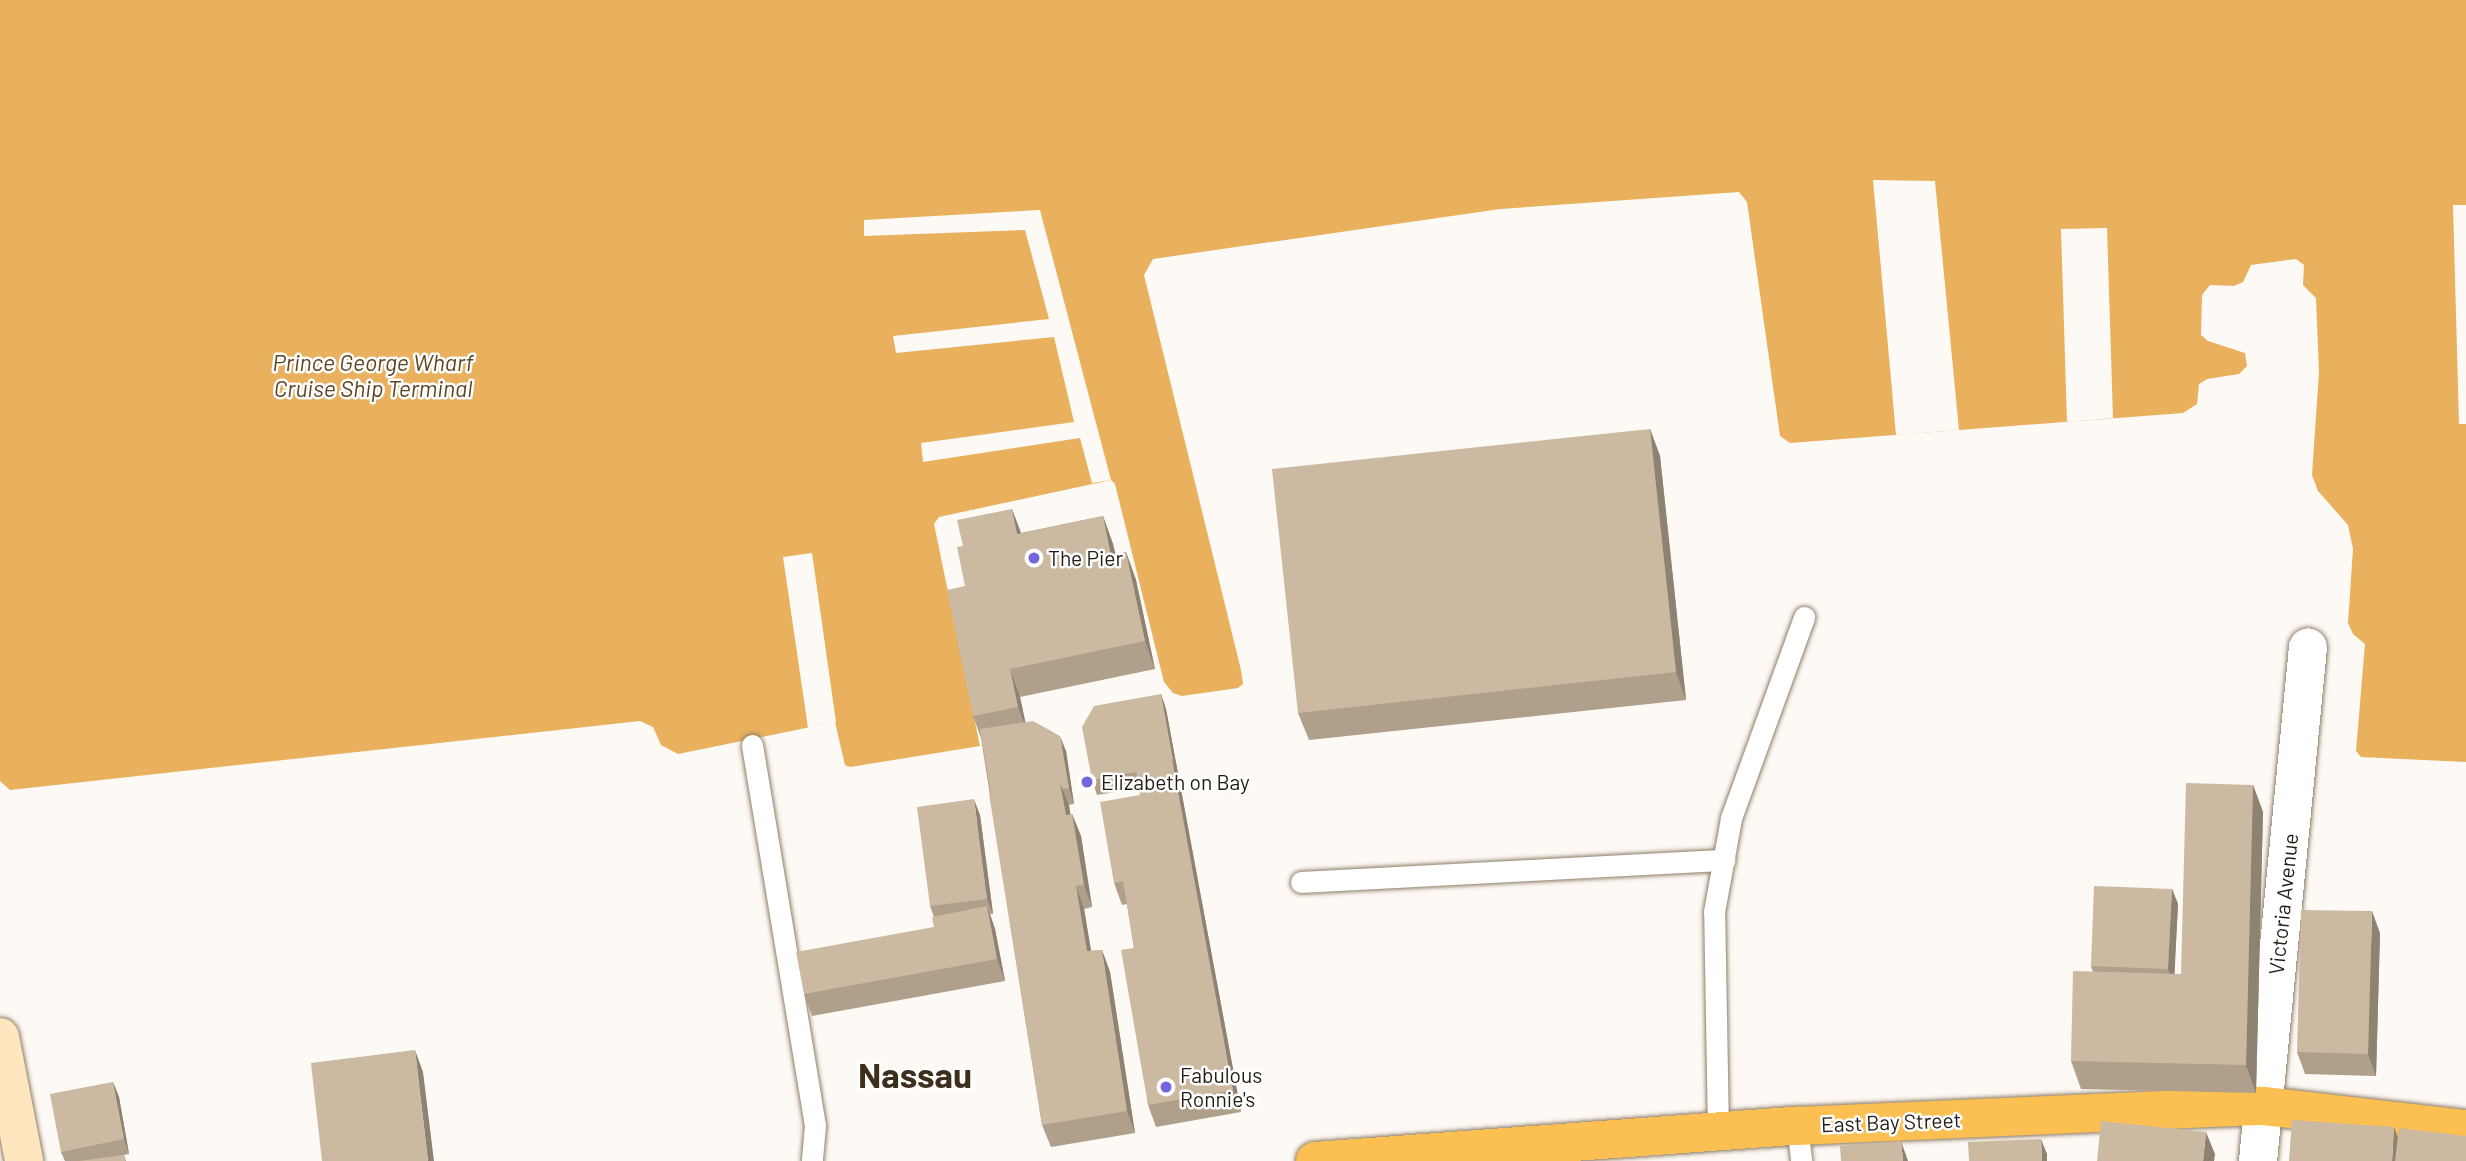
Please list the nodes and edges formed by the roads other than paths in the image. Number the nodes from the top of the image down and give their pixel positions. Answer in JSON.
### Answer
{"nodes":[{"id":1,"x":1804,"y":617,"type":"dead end"},
{"id":2,"x":2308,"y":647,"type":"dead end"},
{"id":3,"x":752,"y":744,"type":"dead end"},
{"id":4,"x":1724,"y":860,"type":"junction"},
{"id":5,"x":1301,"y":882,"type":"dead end"},
{"id":6,"x":0,"y":1037,"type":"edge"},
{"id":7,"x":2263,"y":1106,"type":"junction"},
{"id":8,"x":2466,"y":1129,"type":"edge"},
{"id":9,"x":1718,"y":1131,"type":"junction"},
{"id":10,"x":1799,"y":1143,"type":"edge"},
{"id":11,"x":24,"y":1161,"type":"edge"},
{"id":12,"x":812,"y":1161,"type":"edge"},
{"id":13,"x":1315,"y":1161,"type":"edge"},
{"id":14,"x":2258,"y":1161,"type":"edge"}],
"edges":[{"from":1,"to":4,"type":"lane"},
{"from":2,"to":7,"type":"street","name":"Victoria Avenue"},
{"from":3,"to":12,"type":"lane"},
{"from":4,"to":5,"type":"lane"},
{"from":4,"to":9,"type":"lane"},
{"from":6,"to":11,"type":"main road"},
{"from":7,"to":8,"type":"highway","name":"East Bay Street"},
{"from":7,"to":10,"type":"highway","name":"East Bay Street"},
{"from":7,"to":14,"type":"street","name":"Victoria Avenue"},
{"from":9,"to":10,"type":"highway","name":"East Bay Street"},
{"from":9,"to":13,"type":"highway","name":"East Bay Street"}]}
